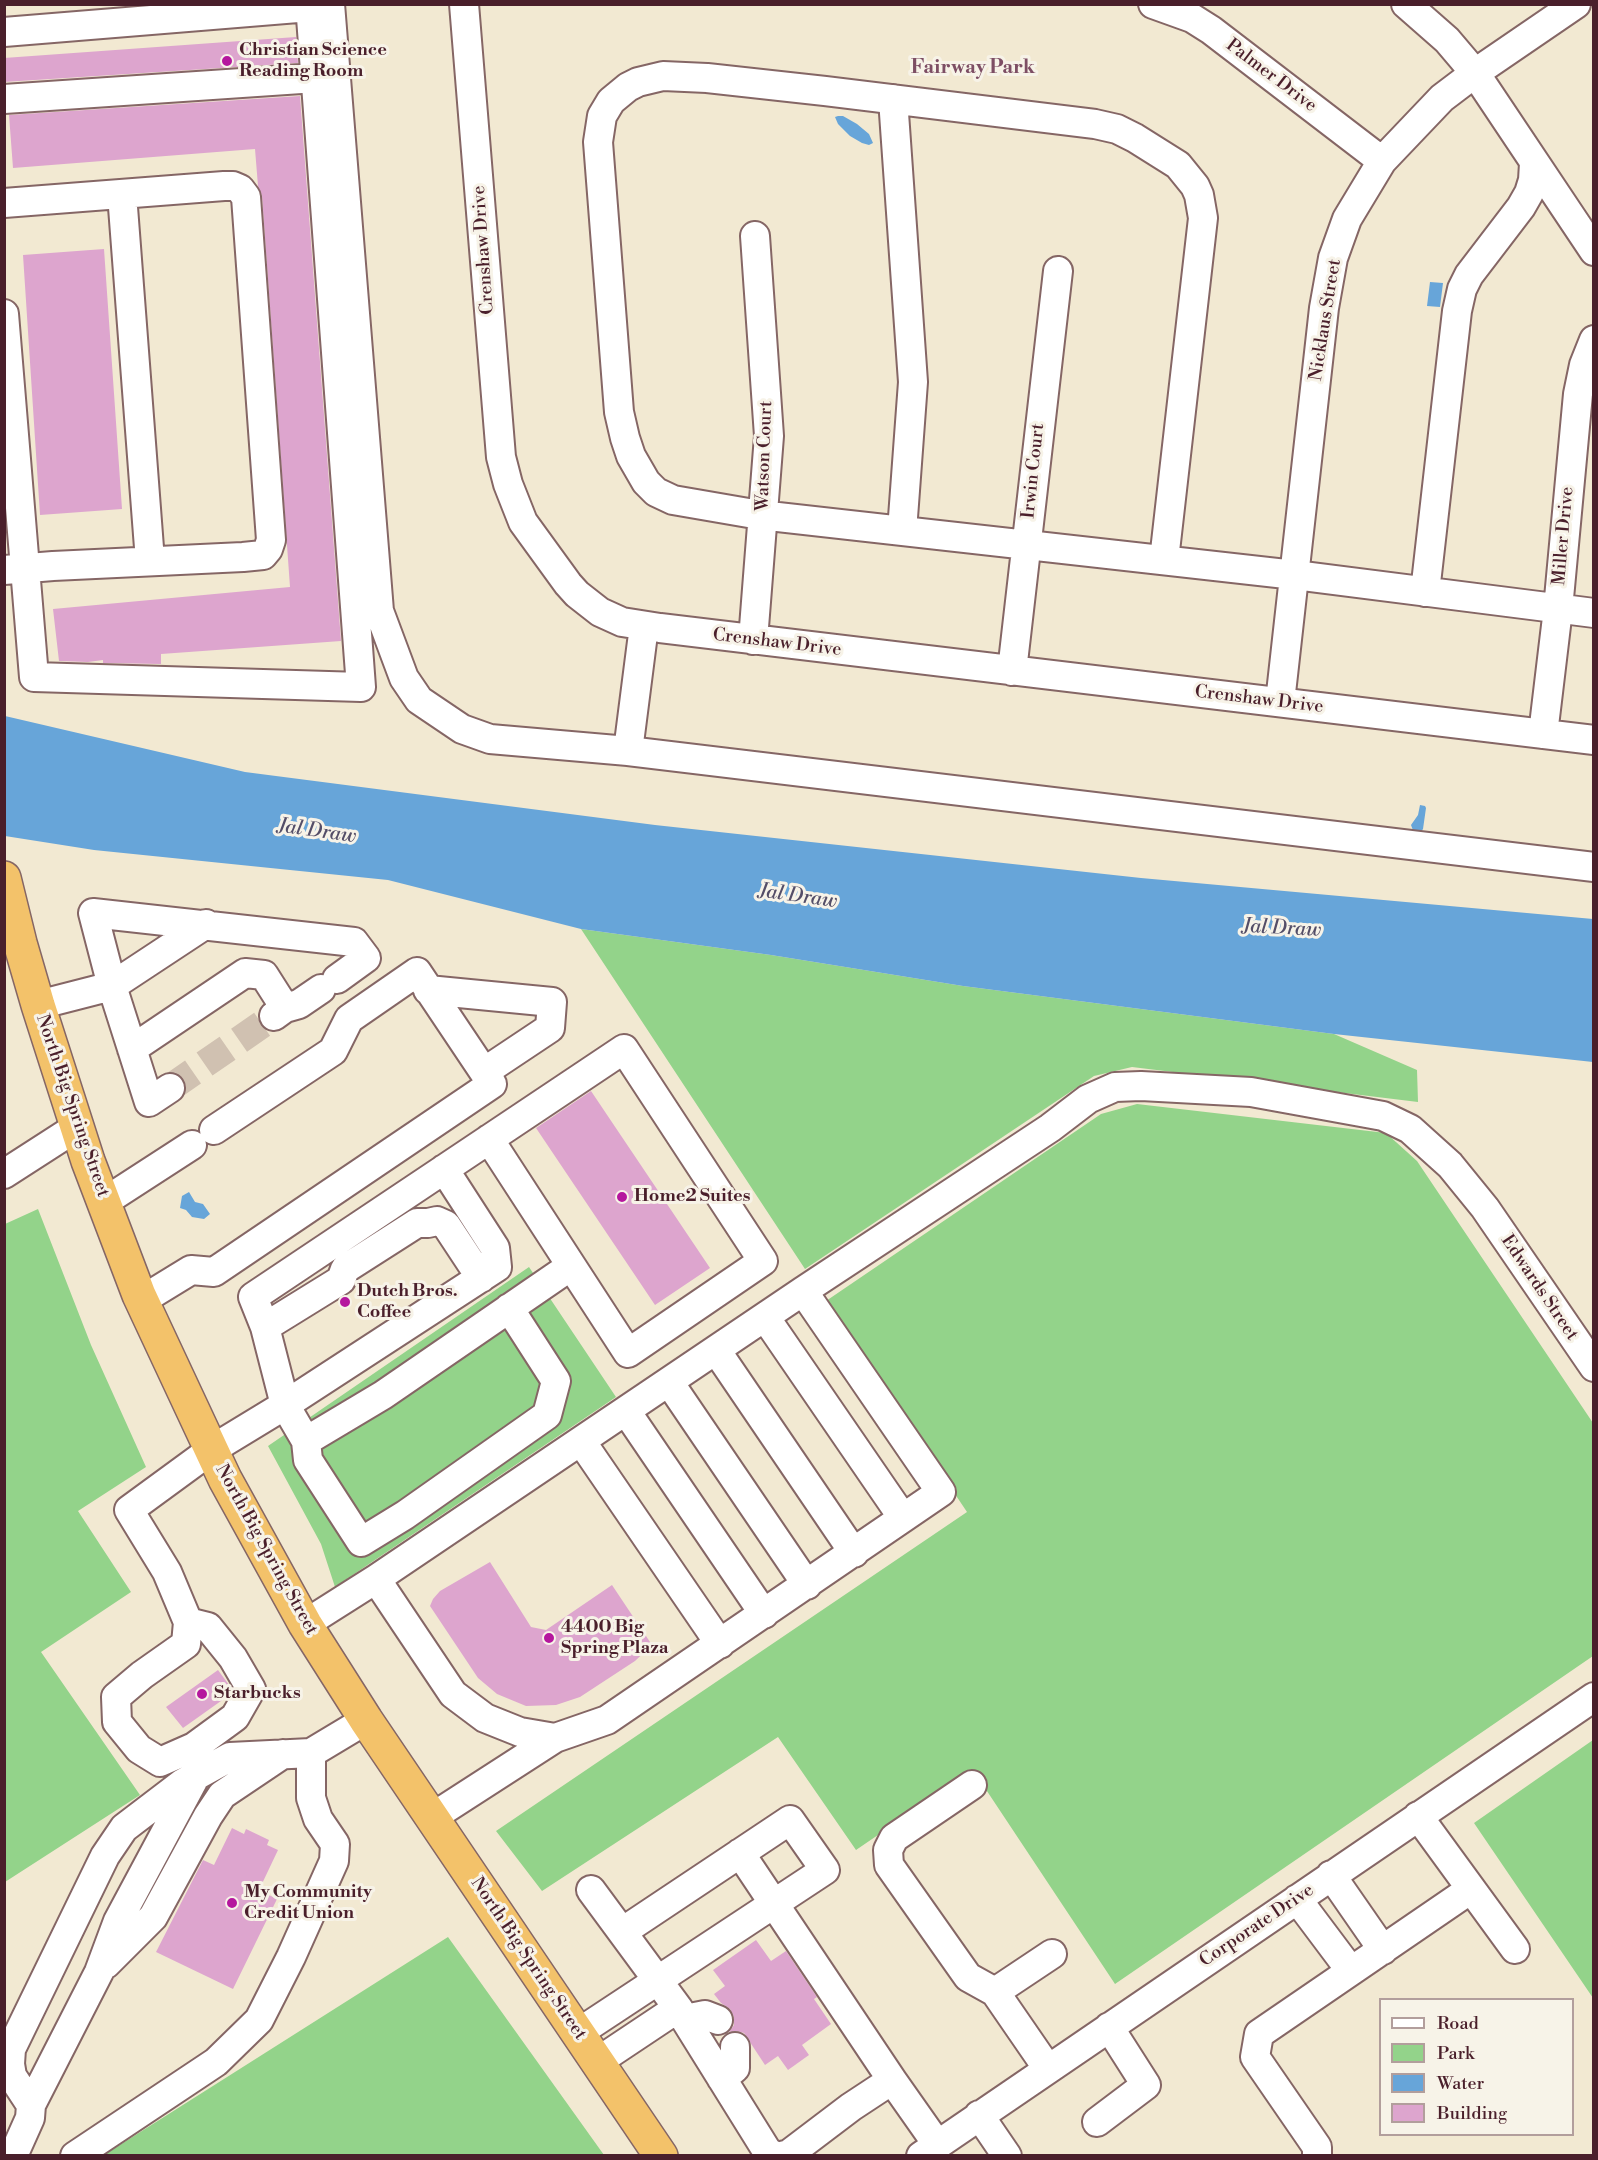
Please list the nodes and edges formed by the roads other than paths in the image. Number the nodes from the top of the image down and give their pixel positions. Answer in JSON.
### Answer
{"nodes":[{"id":1,"x":465,"y":4,"type":"edge"},
{"id":2,"x":1153,"y":4,"type":"edge"},
{"id":3,"x":1406,"y":4,"type":"edge"},
{"id":4,"x":1576,"y":4,"type":"edge"},
{"id":5,"x":1584,"y":4,"type":"edge"},
{"id":6,"x":317,"y":5,"type":"edge"},
{"id":7,"x":1593,"y":18,"type":"edge"},
{"id":8,"x":4,"y":32,"type":"edge"},
{"id":9,"x":1474,"y":73,"type":"junction"},
{"id":10,"x":316,"y":78,"type":"junction"},
{"id":11,"x":4,"y":99,"type":"edge"},
{"id":12,"x":893,"y":99,"type":"junction"},
{"id":13,"x":1382,"y":161,"type":"junction"},
{"id":14,"x":1534,"y":163,"type":"junction"},
{"id":15,"x":122,"y":194,"type":"junction"},
{"id":16,"x":4,"y":202,"type":"edge"},
{"id":17,"x":755,"y":236,"type":"dead end"},
{"id":18,"x":1593,"y":251,"type":"edge"},
{"id":19,"x":1058,"y":272,"type":"dead end"},
{"id":20,"x":4,"y":314,"type":"edge"},
{"id":21,"x":1593,"y":340,"type":"edge"},
{"id":22,"x":763,"y":515,"type":"junction"},
{"id":23,"x":902,"y":531,"type":"junction"},
{"id":24,"x":1026,"y":544,"type":"junction"},
{"id":25,"x":1164,"y":560,"type":"junction"},
{"id":26,"x":150,"y":561,"type":"junction"},
{"id":27,"x":15,"y":569,"type":"edge"},
{"id":28,"x":1295,"y":575,"type":"junction"},
{"id":29,"x":1425,"y":592,"type":"junction"},
{"id":30,"x":1558,"y":609,"type":"junction"},
{"id":31,"x":1593,"y":612,"type":"edge"},
{"id":32,"x":644,"y":626,"type":"junction"},
{"id":33,"x":753,"y":640,"type":"junction"},
{"id":34,"x":1012,"y":671,"type":"junction"},
{"id":35,"x":1280,"y":702,"type":"junction"},
{"id":36,"x":1543,"y":734,"type":"junction"},
{"id":37,"x":1593,"y":740,"type":"edge"},
{"id":38,"x":628,"y":751,"type":"junction"},
{"id":39,"x":1593,"y":867,"type":"edge"},
{"id":40,"x":4,"y":879,"type":"edge"},
{"id":41,"x":206,"y":924,"type":"junction"},
{"id":42,"x":112,"y":986,"type":"junction"},
{"id":43,"x":428,"y":990,"type":"junction"},
{"id":44,"x":38,"y":1005,"type":"junction"},
{"id":45,"x":132,"y":1049,"type":"junction"},
{"id":46,"x":484,"y":1072,"type":"junction"},
{"id":47,"x":170,"y":1088,"type":"tunnel mouth"},
{"id":48,"x":76,"y":1127,"type":"junction"},
{"id":49,"x":489,"y":1139,"type":"junction"},
{"id":50,"x":444,"y":1169,"type":"junction"},
{"id":51,"x":4,"y":1174,"type":"edge"},
{"id":52,"x":104,"y":1202,"type":"junction"},
{"id":53,"x":571,"y":1266,"type":"junction"},
{"id":54,"x":481,"y":1278,"type":"junction"},
{"id":55,"x":803,"y":1291,"type":"junction"},
{"id":56,"x":142,"y":1300,"type":"junction"},
{"id":57,"x":508,"y":1308,"type":"junction"},
{"id":58,"x":765,"y":1317,"type":"junction"},
{"id":59,"x":264,"y":1327,"type":"junction"},
{"id":60,"x":716,"y":1350,"type":"junction"},
{"id":61,"x":1593,"y":1367,"type":"edge"},
{"id":62,"x":669,"y":1382,"type":"junction"},
{"id":63,"x":285,"y":1405,"type":"junction"},
{"id":64,"x":626,"y":1411,"type":"junction"},
{"id":65,"x":306,"y":1441,"type":"junction"},
{"id":66,"x":581,"y":1441,"type":"junction"},
{"id":67,"x":211,"y":1450,"type":"junction"},
{"id":68,"x":903,"y":1518,"type":"junction"},
{"id":69,"x":854,"y":1553,"type":"junction"},
{"id":70,"x":376,"y":1579,"type":"junction"},
{"id":71,"x":807,"y":1585,"type":"junction"},
{"id":72,"x":764,"y":1614,"type":"junction"},
{"id":73,"x":188,"y":1622,"type":"junction"},
{"id":74,"x":305,"y":1624,"type":"junction"},
{"id":75,"x":720,"y":1644,"type":"junction"},
{"id":76,"x":1593,"y":1697,"type":"edge"},
{"id":77,"x":366,"y":1720,"type":"junction"},
{"id":78,"x":555,"y":1738,"type":"junction"},
{"id":79,"x":311,"y":1753,"type":"junction"},
{"id":80,"x":262,"y":1755,"type":"junction"},
{"id":81,"x":195,"y":1777,"type":"junction"},
{"id":82,"x":972,"y":1785,"type":"dead end"},
{"id":83,"x":1418,"y":1816,"type":"junction"},
{"id":84,"x":431,"y":1818,"type":"junction"},
{"id":85,"x":740,"y":1853,"type":"junction"},
{"id":86,"x":1331,"y":1875,"type":"junction"},
{"id":87,"x":1472,"y":1889,"type":"junction"},
{"id":88,"x":591,"y":1890,"type":"dead end"},
{"id":89,"x":1297,"y":1899,"type":"junction"},
{"id":90,"x":774,"y":1904,"type":"junction"},
{"id":91,"x":622,"y":1932,"type":"junction"},
{"id":92,"x":1515,"y":1949,"type":"dead end"},
{"id":93,"x":1383,"y":1950,"type":"junction"},
{"id":94,"x":1052,"y":1954,"type":"dead end"},
{"id":95,"x":1351,"y":1971,"type":"junction"},
{"id":96,"x":99,"y":1972,"type":"junction"},
{"id":97,"x":657,"y":1980,"type":"junction"},
{"id":98,"x":995,"y":1992,"type":"junction"},
{"id":99,"x":681,"y":2014,"type":"junction"},
{"id":100,"x":718,"y":2020,"type":"dead end"},
{"id":101,"x":1109,"y":2027,"type":"junction"},
{"id":102,"x":578,"y":2033,"type":"junction"},
{"id":103,"x":735,"y":2047,"type":"dead end"},
{"id":104,"x":597,"y":2062,"type":"junction"},
{"id":105,"x":1048,"y":2069,"type":"junction"},
{"id":106,"x":722,"y":2079,"type":"junction"},
{"id":107,"x":892,"y":2080,"type":"junction"},
{"id":108,"x":31,"y":2105,"type":"junction"},
{"id":109,"x":979,"y":2115,"type":"junction"},
{"id":110,"x":1097,"y":2122,"type":"dead end"},
{"id":111,"x":653,"y":2149,"type":"edge"},
{"id":112,"x":925,"y":2153,"type":"edge"},
{"id":113,"x":13,"y":2156,"type":"edge"},
{"id":114,"x":75,"y":2156,"type":"edge"},
{"id":115,"x":775,"y":2156,"type":"edge"},
{"id":116,"x":781,"y":2156,"type":"edge"},
{"id":117,"x":1006,"y":2156,"type":"edge"},
{"id":118,"x":1317,"y":2156,"type":"edge"}],
"edges":[{"from":1,"to":32,"type":"street","name":"Crenshaw Drive"},
{"from":2,"to":13,"type":"street","name":"Palmer Drive"},
{"from":3,"to":9,"type":"street"},
{"from":4,"to":9,"type":"street","name":"Nicklaus Street"},
{"from":5,"to":7,"type":"street"},
{"from":6,"to":8,"type":"street"},
{"from":6,"to":10,"type":"street"},
{"from":6,"to":38,"type":"street"},
{"from":9,"to":13,"type":"street","name":"Nicklaus Street"},
{"from":9,"to":14,"type":"street"},
{"from":10,"to":11,"type":"street"},
{"from":10,"to":27,"type":"street"},
{"from":12,"to":22,"type":"street"},
{"from":12,"to":23,"type":"street"},
{"from":12,"to":25,"type":"street"},
{"from":13,"to":28,"type":"street","name":"Nicklaus Street"},
{"from":14,"to":18,"type":"street"},
{"from":14,"to":29,"type":"street"},
{"from":15,"to":16,"type":"street"},
{"from":15,"to":26,"type":"street"},
{"from":15,"to":26,"type":"street"},
{"from":17,"to":22,"type":"street","name":"Watson Court"},
{"from":19,"to":24,"type":"street","name":"Irwin Court"},
{"from":20,"to":27,"type":"street"},
{"from":21,"to":30,"type":"street","name":"Miller Drive"},
{"from":22,"to":23,"type":"street"},
{"from":22,"to":33,"type":"street","name":"Watson Court"},
{"from":23,"to":24,"type":"street"},
{"from":24,"to":25,"type":"street"},
{"from":24,"to":34,"type":"street","name":"Irwin Court"},
{"from":25,"to":28,"type":"street"},
{"from":26,"to":27,"type":"street"},
{"from":28,"to":29,"type":"street"},
{"from":28,"to":35,"type":"street","name":"Nicklaus Street"},
{"from":29,"to":30,"type":"street"},
{"from":30,"to":31,"type":"street"},
{"from":30,"to":36,"type":"street","name":"Miller Drive"},
{"from":32,"to":33,"type":"street","name":"Crenshaw Drive"},
{"from":32,"to":38,"type":"street"},
{"from":33,"to":34,"type":"street","name":"Crenshaw Drive"},
{"from":34,"to":35,"type":"street","name":"Crenshaw Drive"},
{"from":35,"to":36,"type":"street","name":"Crenshaw Drive"},
{"from":36,"to":37,"type":"street","name":"Crenshaw Drive"},
{"from":38,"to":39,"type":"street"},
{"from":40,"to":44,"type":"highway","name":"North Big Spring Street"},
{"from":41,"to":42,"type":"street"},
{"from":41,"to":42,"type":"street"},
{"from":41,"to":45,"type":"street"},
{"from":42,"to":44,"type":"street"},
{"from":42,"to":45,"type":"street"},
{"from":43,"to":46,"type":"street"},
{"from":43,"to":46,"type":"street"},
{"from":43,"to":52,"type":"street"},
{"from":44,"to":48,"type":"highway","name":"North Big Spring Street"},
{"from":45,"to":47,"type":"street"},
{"from":46,"to":56,"type":"street"},
{"from":48,"to":51,"type":"street"},
{"from":48,"to":52,"type":"highway","name":"North Big Spring Street"},
{"from":49,"to":50,"type":"street"},
{"from":49,"to":53,"type":"street"},
{"from":49,"to":53,"type":"street"},
{"from":50,"to":54,"type":"street"},
{"from":50,"to":59,"type":"street"},
{"from":52,"to":56,"type":"highway","name":"North Big Spring Street"},
{"from":53,"to":57,"type":"street"},
{"from":54,"to":59,"type":"street"},
{"from":54,"to":63,"type":"street"},
{"from":55,"to":58,"type":"street","name":"Edwards Street"},
{"from":55,"to":61,"type":"street","name":"Edwards Street"},
{"from":55,"to":68,"type":"street"},
{"from":56,"to":67,"type":"highway","name":"North Big Spring Street"},
{"from":57,"to":65,"type":"street"},
{"from":57,"to":65,"type":"street"},
{"from":58,"to":60,"type":"street","name":"Edwards Street"},
{"from":58,"to":68,"type":"street"},
{"from":59,"to":63,"type":"street"},
{"from":60,"to":62,"type":"street","name":"Edwards Street"},
{"from":60,"to":69,"type":"street"},
{"from":62,"to":64,"type":"street","name":"Edwards Street"},
{"from":62,"to":71,"type":"street"},
{"from":63,"to":65,"type":"street"},
{"from":63,"to":67,"type":"street"},
{"from":64,"to":66,"type":"street","name":"Edwards Street"},
{"from":64,"to":72,"type":"street"},
{"from":66,"to":70,"type":"street","name":"Edwards Street"},
{"from":66,"to":75,"type":"street"},
{"from":67,"to":73,"type":"street"},
{"from":67,"to":74,"type":"highway","name":"North Big Spring Street"},
{"from":68,"to":69,"type":"street"},
{"from":69,"to":71,"type":"street"},
{"from":70,"to":74,"type":"street","name":"Edwards Street"},
{"from":70,"to":78,"type":"street"},
{"from":71,"to":72,"type":"street"},
{"from":72,"to":75,"type":"street"},
{"from":73,"to":73,"type":"street"},
{"from":74,"to":77,"type":"highway","name":"North Big Spring Street"},
{"from":75,"to":78,"type":"street"},
{"from":76,"to":83,"type":"street","name":"Corporate Drive"},
{"from":77,"to":79,"type":"street"},
{"from":77,"to":84,"type":"highway","name":"North Big Spring Street"},
{"from":78,"to":84,"type":"street"},
{"from":79,"to":80,"type":"street"},
{"from":79,"to":114,"type":"street"},
{"from":80,"to":81,"type":"street"},
{"from":80,"to":96,"type":"street"},
{"from":80,"to":96,"type":"street"},
{"from":81,"to":96,"type":"street"},
{"from":81,"to":108,"type":"street"},
{"from":82,"to":98,"type":"street"},
{"from":83,"to":86,"type":"street","name":"Corporate Drive"},
{"from":83,"to":87,"type":"street"},
{"from":84,"to":102,"type":"highway","name":"North Big Spring Street"},
{"from":85,"to":90,"type":"street"},
{"from":85,"to":90,"type":"street"},
{"from":85,"to":91,"type":"street"},
{"from":86,"to":89,"type":"street","name":"Corporate Drive"},
{"from":86,"to":93,"type":"street"},
{"from":87,"to":92,"type":"street"},
{"from":87,"to":93,"type":"street"},
{"from":88,"to":91,"type":"street"},
{"from":89,"to":95,"type":"street"},
{"from":89,"to":101,"type":"street","name":"Corporate Drive"},
{"from":90,"to":97,"type":"street"},
{"from":90,"to":107,"type":"street"},
{"from":91,"to":97,"type":"street"},
{"from":93,"to":95,"type":"street"},
{"from":94,"to":98,"type":"street"},
{"from":95,"to":118,"type":"street"},
{"from":96,"to":108,"type":"street"},
{"from":97,"to":99,"type":"street"},
{"from":97,"to":102,"type":"street"},
{"from":98,"to":105,"type":"street"},
{"from":99,"to":100,"type":"street"},
{"from":99,"to":104,"type":"street"},
{"from":99,"to":106,"type":"street"},
{"from":101,"to":105,"type":"street","name":"Corporate Drive"},
{"from":101,"to":110,"type":"street"},
{"from":102,"to":104,"type":"highway","name":"North Big Spring Street"},
{"from":103,"to":106,"type":"street"},
{"from":104,"to":111,"type":"highway","name":"North Big Spring Street"},
{"from":105,"to":109,"type":"street","name":"Corporate Drive"},
{"from":106,"to":115,"type":"street"},
{"from":107,"to":112,"type":"street"},
{"from":107,"to":116,"type":"street"},
{"from":108,"to":113,"type":"street"},
{"from":109,"to":112,"type":"street","name":"Corporate Drive"},
{"from":109,"to":117,"type":"street"}]}
